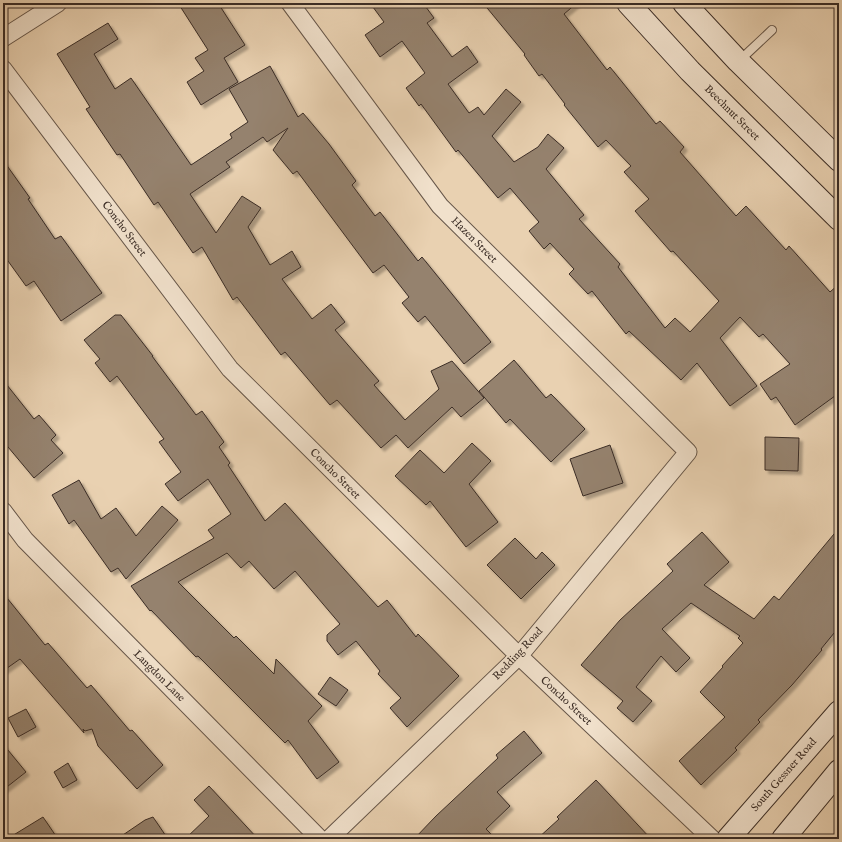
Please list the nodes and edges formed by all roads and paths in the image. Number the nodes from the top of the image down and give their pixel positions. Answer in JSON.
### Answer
{"nodes":[{"id":1,"x":58,"y":3,"type":"edge"},
{"id":2,"x":290,"y":3,"type":"edge"},
{"id":3,"x":684,"y":3,"type":"edge"},
{"id":4,"x":638,"y":6,"type":"edge"},
{"id":5,"x":772,"y":30,"type":"dead end"},
{"id":6,"x":3,"y":38,"type":"edge"},
{"id":7,"x":738,"y":62,"type":"junction"},
{"id":8,"x":3,"y":69,"type":"edge"},
{"id":9,"x":839,"y":160,"type":"edge"},
{"id":10,"x":839,"y":218,"type":"edge"},
{"id":11,"x":688,"y":452,"type":"joint"},
{"id":12,"x":3,"y":510,"type":"edge"},
{"id":13,"x":519,"y":656,"type":"junction"},
{"id":14,"x":839,"y":712,"type":"edge"},
{"id":15,"x":839,"y":771,"type":"edge"},
{"id":16,"x":320,"y":839,"type":"edge"},
{"id":17,"x":329,"y":839,"type":"edge"},
{"id":18,"x":712,"y":839,"type":"edge"},
{"id":19,"x":728,"y":839,"type":"edge"},
{"id":20,"x":783,"y":839,"type":"edge"}],
"edges":[{"from":1,"to":6,"type":"street"},
{"from":2,"to":11,"type":"street","name":"Hazen Street"},
{"from":3,"to":7,"type":"main road"},
{"from":4,"to":10,"type":"main road","name":"Beechnut Street"},
{"from":5,"to":7,"type":"lane"},
{"from":7,"to":9,"type":"main road"},
{"from":8,"to":13,"type":"street","name":"Concho Street"},
{"from":11,"to":13,"type":"street","name":"Redding Road"},
{"from":12,"to":16,"type":"street","name":"Langdon Lane"},
{"from":13,"to":17,"type":"street","name":"Redding Road"},
{"from":13,"to":18,"type":"street","name":"Concho Street"},
{"from":14,"to":19,"type":"main road","name":"South Gessner Road"},
{"from":15,"to":20,"type":"main road"}]}
